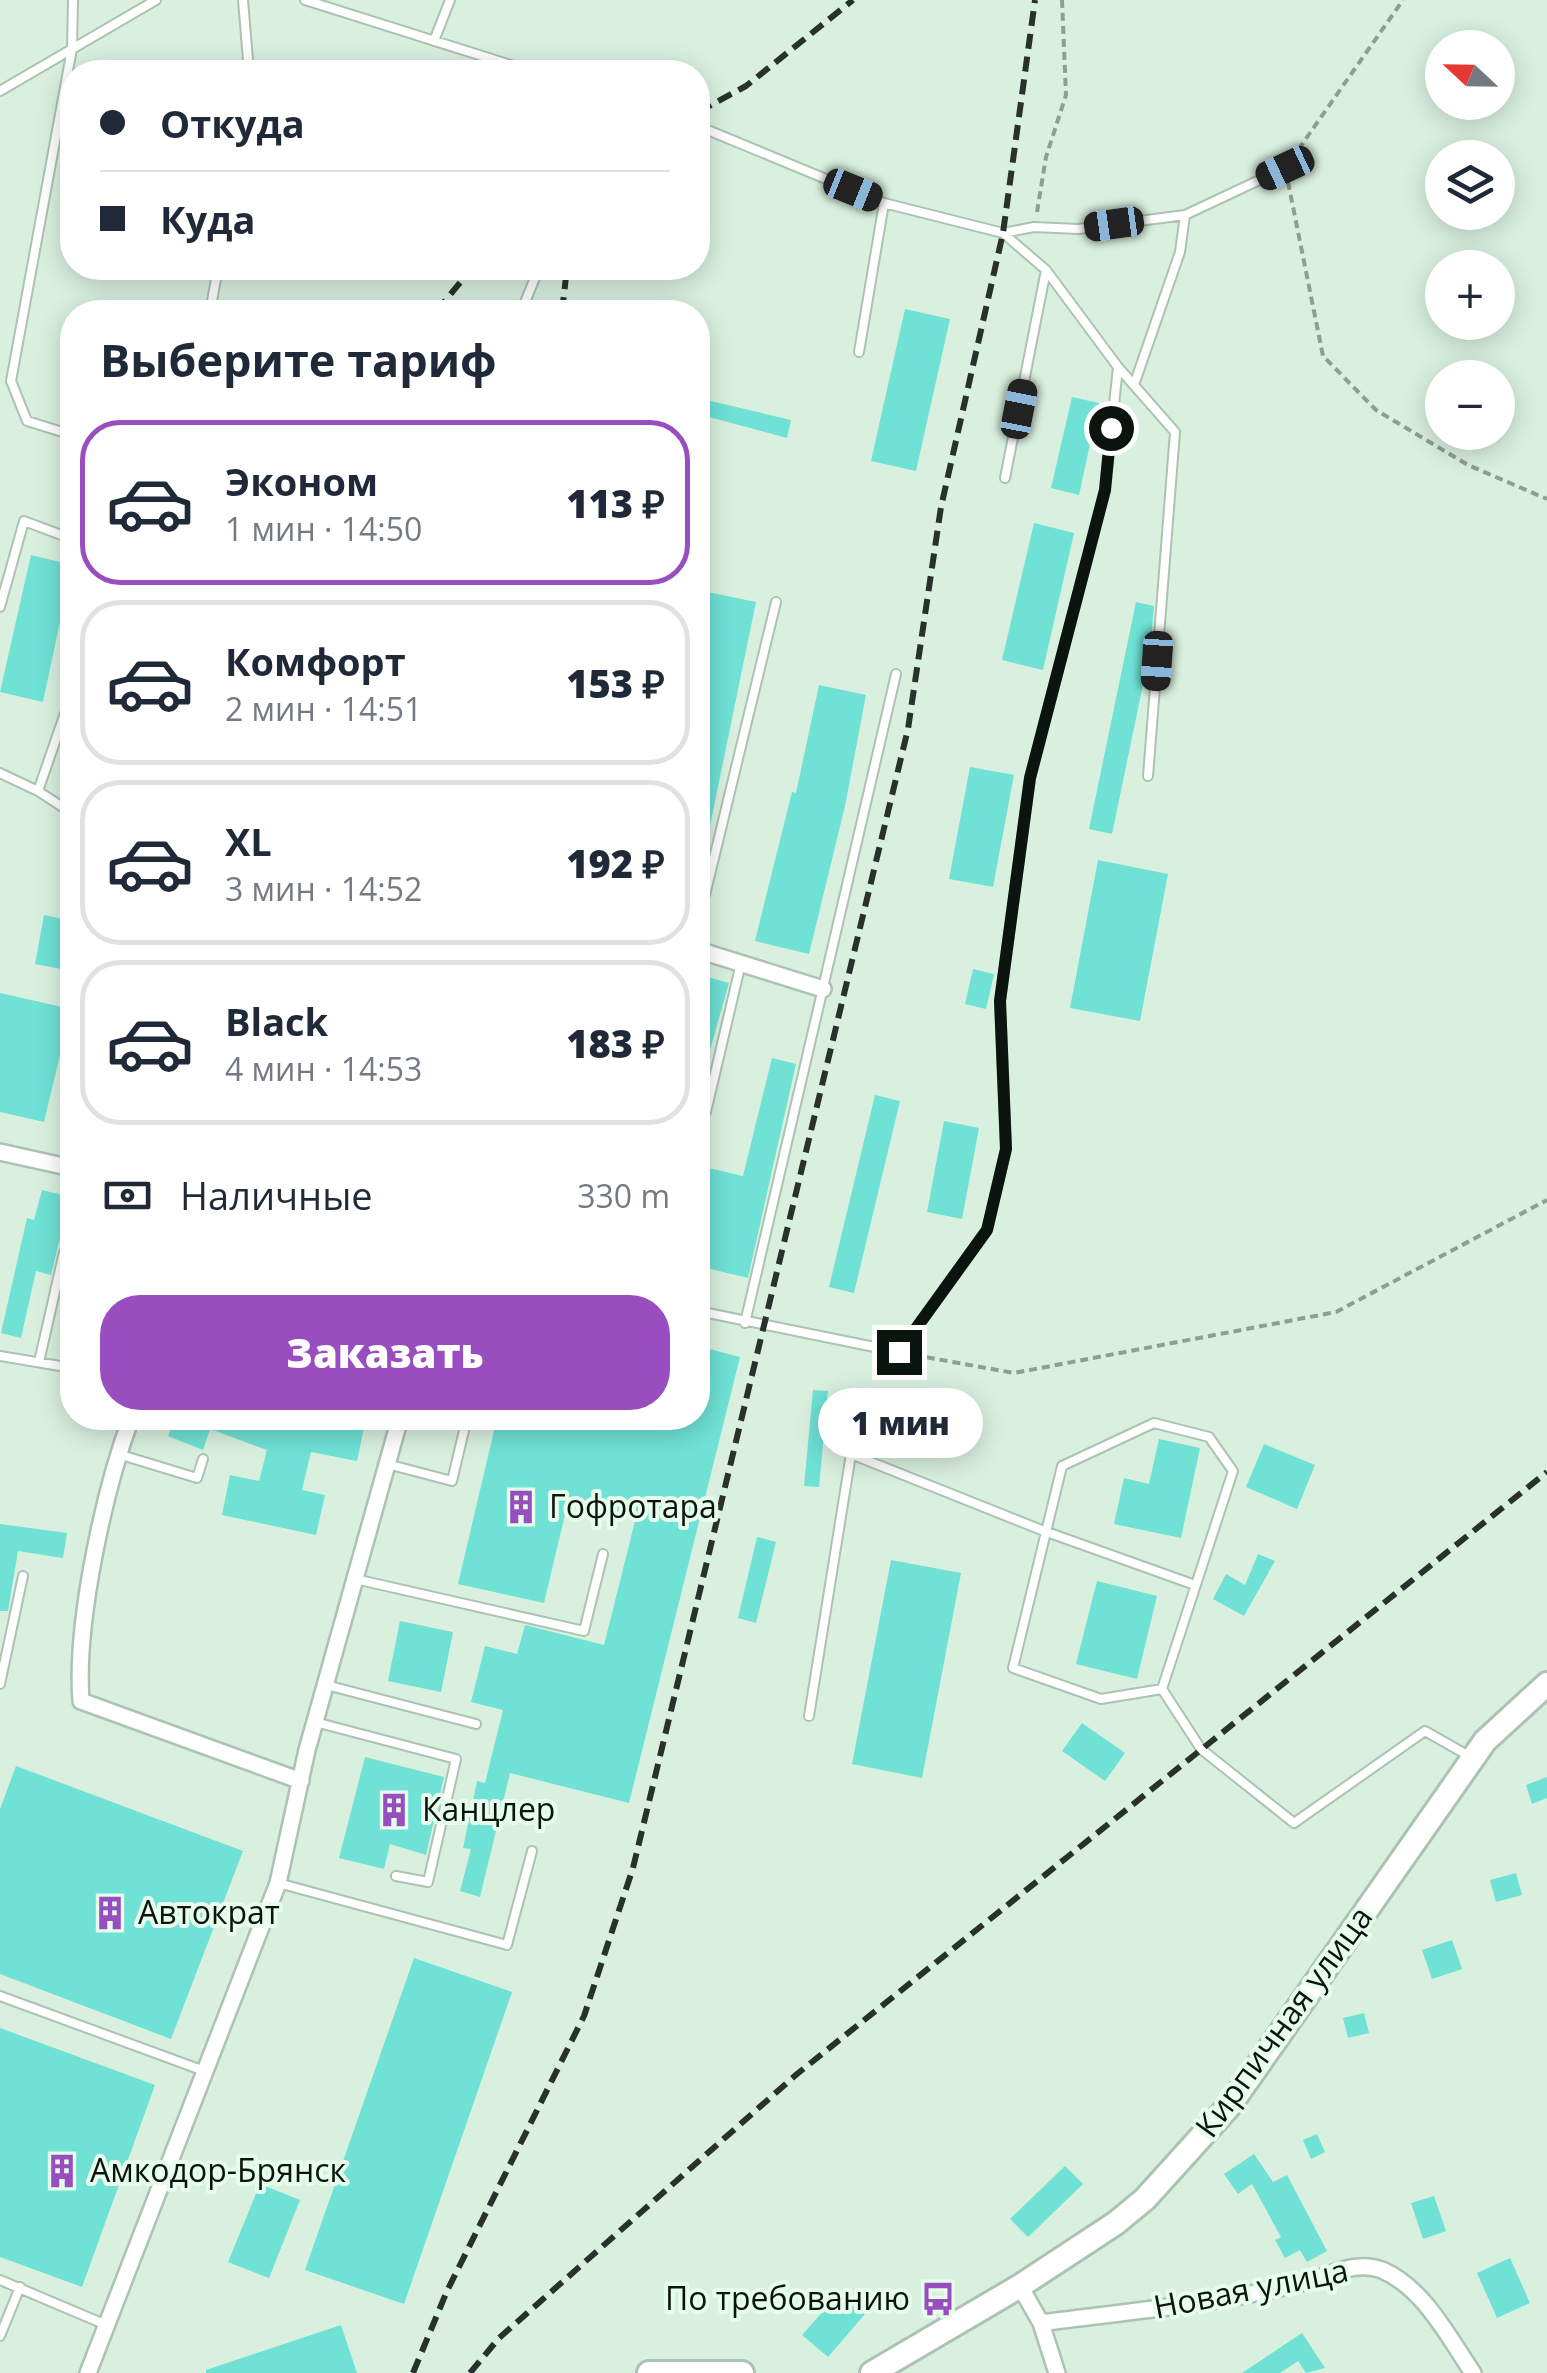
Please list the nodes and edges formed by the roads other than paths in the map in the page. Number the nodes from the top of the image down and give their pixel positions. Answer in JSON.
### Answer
{"nodes":[{"id":1,"x":73,"y":0,"type":"edge"},
{"id":2,"x":156,"y":0,"type":"edge"},
{"id":3,"x":242,"y":0,"type":"edge"},
{"id":4,"x":305,"y":0,"type":"edge"},
{"id":5,"x":450,"y":0,"type":"edge"},
{"id":6,"x":434,"y":41,"type":"junction"},
{"id":7,"x":72,"y":48,"type":"junction"},
{"id":8,"x":70,"y":60,"type":"edge"},
{"id":9,"x":248,"y":60,"type":"edge"},
{"id":10,"x":495,"y":60,"type":"edge"},
{"id":11,"x":0,"y":91,"type":"edge"},
{"id":12,"x":60,"y":115,"type":"edge"},
{"id":13,"x":710,"y":131,"type":"edge"},
{"id":14,"x":1285,"y":168,"type":"road end"},
{"id":15,"x":884,"y":202,"type":"junction"},
{"id":16,"x":1184,"y":214,"type":"junction"},
{"id":17,"x":1003,"y":233,"type":"junction"},
{"id":18,"x":1046,"y":270,"type":"junction"},
{"id":19,"x":859,"y":352,"type":"dead end"},
{"id":20,"x":1118,"y":367,"type":"junction"},
{"id":21,"x":1134,"y":386,"type":"junction"},
{"id":22,"x":60,"y":431,"type":"edge"},
{"id":23,"x":1005,"y":478,"type":"dead end"},
{"id":24,"x":60,"y":534,"type":"edge"},
{"id":25,"x":776,"y":602,"type":"dead end"},
{"id":26,"x":0,"y":607,"type":"edge"},
{"id":27,"x":896,"y":674,"type":"dead end"},
{"id":28,"x":60,"y":728,"type":"edge"},
{"id":29,"x":0,"y":773,"type":"edge"},
{"id":30,"x":1148,"y":776,"type":"dead end"},
{"id":31,"x":38,"y":791,"type":"junction"},
{"id":32,"x":60,"y":805,"type":"edge"},
{"id":33,"x":710,"y":874,"type":"edge"},
{"id":34,"x":710,"y":954,"type":"edge"},
{"id":35,"x":740,"y":963,"type":"junction"},
{"id":36,"x":823,"y":989,"type":"junction"},
{"id":37,"x":710,"y":1094,"type":"edge"},
{"id":38,"x":0,"y":1152,"type":"edge"},
{"id":39,"x":60,"y":1165,"type":"edge"},
{"id":40,"x":60,"y":1270,"type":"edge"},
{"id":41,"x":710,"y":1314,"type":"edge"},
{"id":42,"x":745,"y":1323,"type":"junction"},
{"id":43,"x":0,"y":1356,"type":"edge"},
{"id":44,"x":40,"y":1362,"type":"junction"},
{"id":45,"x":60,"y":1366,"type":"edge"},
{"id":46,"x":127,"y":1430,"type":"edge"},
{"id":47,"x":397,"y":1430,"type":"edge"},
{"id":48,"x":465,"y":1430,"type":"edge"},
{"id":49,"x":118,"y":1454,"type":"junction"},
{"id":50,"x":202,"y":1459,"type":"dead end"},
{"id":51,"x":387,"y":1464,"type":"junction"},
{"id":52,"x":1044,"y":1531,"type":"junction"},
{"id":53,"x":603,"y":1554,"type":"dead end"},
{"id":54,"x":23,"y":1576,"type":"dead end"},
{"id":55,"x":355,"y":1579,"type":"junction"},
{"id":56,"x":1196,"y":1585,"type":"junction"},
{"id":57,"x":0,"y":1684,"type":"edge"},
{"id":58,"x":326,"y":1684,"type":"junction"},
{"id":59,"x":1547,"y":1684,"type":"edge"},
{"id":60,"x":1162,"y":1689,"type":"junction"},
{"id":61,"x":809,"y":1716,"type":"dead end"},
{"id":62,"x":315,"y":1722,"type":"junction"},
{"id":63,"x":476,"y":1724,"type":"dead end"},
{"id":64,"x":1472,"y":1758,"type":"junction"},
{"id":65,"x":301,"y":1780,"type":"junction"},
{"id":66,"x":532,"y":1851,"type":"dead end"},
{"id":67,"x":396,"y":1876,"type":"dead end"},
{"id":68,"x":278,"y":1882,"type":"junction"},
{"id":69,"x":0,"y":1996,"type":"edge"},
{"id":70,"x":208,"y":2072,"type":"junction"},
{"id":71,"x":0,"y":2280,"type":"edge"},
{"id":72,"x":1020,"y":2286,"type":"junction"},
{"id":73,"x":20,"y":2287,"type":"junction"},
{"id":74,"x":1041,"y":2323,"type":"junction"},
{"id":75,"x":104,"y":2324,"type":"junction"},
{"id":76,"x":0,"y":2336,"type":"edge"},
{"id":77,"x":901,"y":2367,"type":"edge"},
{"id":78,"x":88,"y":2373,"type":"edge"},
{"id":79,"x":649,"y":2373,"type":"edge"},
{"id":80,"x":742,"y":2373,"type":"edge"},
{"id":81,"x":872,"y":2373,"type":"edge"},
{"id":82,"x":1056,"y":2373,"type":"edge"},
{"id":83,"x":1474,"y":2373,"type":"edge"}],
"edges":[{"from":1,"to":7,"type":"lane"},
{"from":2,"to":7,"type":"lane"},
{"from":3,"to":9,"type":"lane"},
{"from":4,"to":6,"type":"lane"},
{"from":5,"to":6,"type":"lane"},
{"from":6,"to":10,"type":"lane"},
{"from":7,"to":8,"type":"lane"},
{"from":7,"to":11,"type":"lane"},
{"from":12,"to":22,"type":"lane"},
{"from":13,"to":15,"type":"lane"},
{"from":14,"to":16,"type":"lane"},
{"from":15,"to":17,"type":"lane"},
{"from":15,"to":19,"type":"lane"},
{"from":16,"to":17,"type":"lane"},
{"from":16,"to":21,"type":"lane"},
{"from":17,"to":18,"type":"lane"},
{"from":18,"to":20,"type":"lane"},
{"from":18,"to":23,"type":"lane"},
{"from":20,"to":21,"type":"lane"},
{"from":20,"to":42,"type":"lane"},
{"from":21,"to":30,"type":"lane"},
{"from":24,"to":26,"type":"lane"},
{"from":25,"to":33,"type":"lane"},
{"from":27,"to":36,"type":"lane"},
{"from":28,"to":31,"type":"lane"},
{"from":29,"to":31,"type":"lane"},
{"from":31,"to":32,"type":"lane"},
{"from":34,"to":35,"type":"street"},
{"from":35,"to":36,"type":"street"},
{"from":35,"to":37,"type":"lane"},
{"from":36,"to":42,"type":"lane"},
{"from":38,"to":39,"type":"street"},
{"from":40,"to":44,"type":"lane"},
{"from":41,"to":42,"type":"lane"},
{"from":43,"to":44,"type":"lane"},
{"from":44,"to":45,"type":"lane"},
{"from":46,"to":49,"type":"street"},
{"from":47,"to":51,"type":"street"},
{"from":48,"to":51,"type":"lane"},
{"from":49,"to":50,"type":"lane"},
{"from":49,"to":65,"type":"street"},
{"from":51,"to":55,"type":"street"},
{"from":52,"to":56,"type":"lane"},
{"from":52,"to":56,"type":"lane"},
{"from":52,"to":60,"type":"lane"},
{"from":52,"to":61,"type":"lane"},
{"from":53,"to":55,"type":"lane"},
{"from":54,"to":57,"type":"lane"},
{"from":55,"to":58,"type":"street"},
{"from":56,"to":60,"type":"lane"},
{"from":58,"to":62,"type":"street"},
{"from":58,"to":63,"type":"lane"},
{"from":59,"to":64,"type":"street","name":"Кирпичная улица"},
{"from":60,"to":64,"type":"lane"},
{"from":62,"to":65,"type":"street"},
{"from":62,"to":67,"type":"lane"},
{"from":64,"to":72,"type":"street","name":"Кирпичная улица"},
{"from":65,"to":68,"type":"street"},
{"from":66,"to":68,"type":"lane"},
{"from":68,"to":70,"type":"street"},
{"from":69,"to":70,"type":"lane"},
{"from":70,"to":75,"type":"street"},
{"from":71,"to":73,"type":"lane"},
{"from":72,"to":74,"type":"street"},
{"from":72,"to":77,"type":"street","name":"Кирпичная улица"},
{"from":73,"to":75,"type":"lane"},
{"from":73,"to":76,"type":"lane"},
{"from":74,"to":82,"type":"street"},
{"from":74,"to":83,"type":"street","name":"Новая улица"},
{"from":75,"to":78,"type":"street"},
{"from":77,"to":81,"type":"street","name":"Кирпичная улица"},
{"from":79,"to":80,"type":"street"}]}
